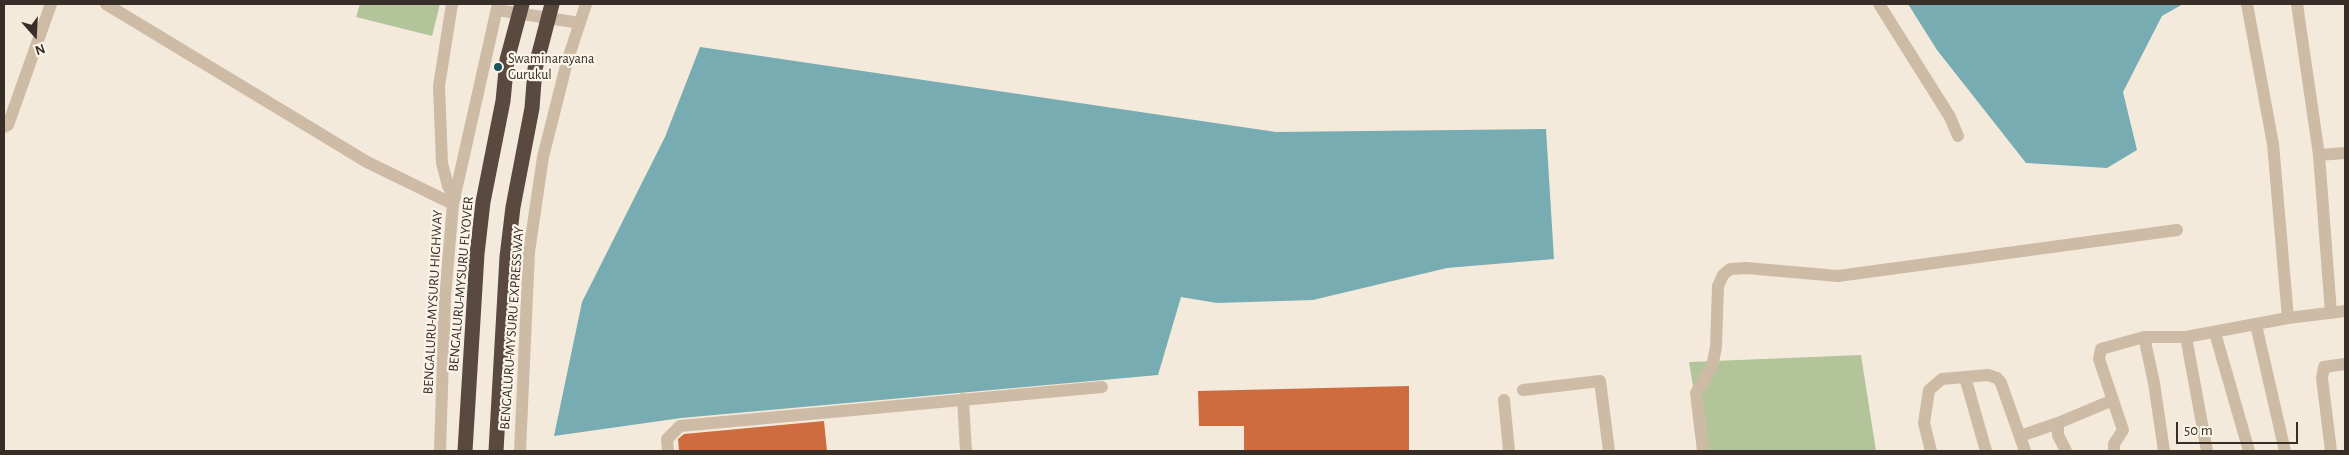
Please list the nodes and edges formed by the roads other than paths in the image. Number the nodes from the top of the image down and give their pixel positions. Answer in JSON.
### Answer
{"nodes":[{"id":1,"x":51,"y":4,"type":"edge"},
{"id":2,"x":106,"y":4,"type":"edge"},
{"id":3,"x":452,"y":4,"type":"edge"},
{"id":4,"x":522,"y":4,"type":"edge"},
{"id":5,"x":552,"y":4,"type":"edge"},
{"id":6,"x":586,"y":4,"type":"edge"},
{"id":7,"x":1879,"y":4,"type":"edge"},
{"id":8,"x":2247,"y":4,"type":"edge"},
{"id":9,"x":2297,"y":4,"type":"edge"},
{"id":10,"x":497,"y":7,"type":"edge"},
{"id":11,"x":580,"y":23,"type":"junction"},
{"id":12,"x":4,"y":127,"type":"edge"},
{"id":13,"x":1958,"y":136,"type":"dead end"},
{"id":14,"x":2345,"y":154,"type":"edge"},
{"id":15,"x":2319,"y":155,"type":"junction"},
{"id":16,"x":454,"y":200,"type":"junction"},
{"id":17,"x":2178,"y":230,"type":"dead end"},
{"id":18,"x":2345,"y":311,"type":"edge"},
{"id":19,"x":2331,"y":313,"type":"junction"},
{"id":20,"x":2288,"y":318,"type":"junction"},
{"id":21,"x":2256,"y":325,"type":"junction"},
{"id":22,"x":2214,"y":333,"type":"junction"},
{"id":23,"x":2144,"y":337,"type":"junction"},
{"id":24,"x":2186,"y":337,"type":"junction"},
{"id":25,"x":2345,"y":364,"type":"edge"},
{"id":26,"x":1965,"y":377,"type":"junction"},
{"id":27,"x":1102,"y":387,"type":"dead end"},
{"id":28,"x":1523,"y":390,"type":"dead end"},
{"id":29,"x":963,"y":399,"type":"junction"},
{"id":30,"x":1504,"y":400,"type":"dead end"},
{"id":31,"x":2114,"y":400,"type":"junction"},
{"id":32,"x":2058,"y":422,"type":"junction"},
{"id":33,"x":2020,"y":436,"type":"junction"},
{"id":34,"x":440,"y":451,"type":"edge"},
{"id":35,"x":465,"y":451,"type":"edge"},
{"id":36,"x":496,"y":451,"type":"edge"},
{"id":37,"x":520,"y":451,"type":"edge"},
{"id":38,"x":668,"y":451,"type":"edge"},
{"id":39,"x":966,"y":451,"type":"edge"},
{"id":40,"x":1509,"y":451,"type":"edge"},
{"id":41,"x":1609,"y":451,"type":"edge"},
{"id":42,"x":1702,"y":451,"type":"edge"},
{"id":43,"x":1932,"y":451,"type":"edge"},
{"id":44,"x":1986,"y":451,"type":"edge"},
{"id":45,"x":2026,"y":451,"type":"edge"},
{"id":46,"x":2066,"y":451,"type":"edge"},
{"id":47,"x":2114,"y":451,"type":"edge"},
{"id":48,"x":2164,"y":451,"type":"edge"},
{"id":49,"x":2206,"y":451,"type":"edge"},
{"id":50,"x":2249,"y":451,"type":"edge"},
{"id":51,"x":2285,"y":451,"type":"edge"},
{"id":52,"x":2332,"y":451,"type":"edge"}],
"edges":[{"from":1,"to":12,"type":"street"},
{"from":2,"to":16,"type":"street"},
{"from":3,"to":16,"type":"street"},
{"from":4,"to":35,"type":"highway","name":"BENGALURU-MYSURU FLYOVER","bridge":true},
{"from":5,"to":36,"type":"highway","bridge":true},
{"from":6,"to":11,"type":"street","name":"BENGALURU-MYSURU EXPRESSWAY"},
{"from":7,"to":13,"type":"street"},
{"from":8,"to":20,"type":"street"},
{"from":9,"to":15,"type":"street"},
{"from":10,"to":11,"type":"street"},
{"from":10,"to":16,"type":"street","name":"BENGALURU-MYSURU HIGHWAY"},
{"from":11,"to":37,"type":"street","name":"BENGALURU-MYSURU EXPRESSWAY"},
{"from":14,"to":15,"type":"street"},
{"from":15,"to":19,"type":"street"},
{"from":16,"to":34,"type":"street","name":"BENGALURU-MYSURU HIGHWAY"},
{"from":17,"to":42,"type":"street"},
{"from":18,"to":19,"type":"street"},
{"from":19,"to":20,"type":"street"},
{"from":20,"to":21,"type":"street"},
{"from":21,"to":22,"type":"street"},
{"from":21,"to":51,"type":"street"},
{"from":22,"to":24,"type":"street"},
{"from":22,"to":50,"type":"street"},
{"from":23,"to":24,"type":"street"},
{"from":23,"to":31,"type":"street"},
{"from":23,"to":48,"type":"street"},
{"from":24,"to":49,"type":"street"},
{"from":25,"to":52,"type":"street"},
{"from":26,"to":33,"type":"street"},
{"from":26,"to":43,"type":"street"},
{"from":26,"to":44,"type":"street"},
{"from":27,"to":29,"type":"street"},
{"from":28,"to":41,"type":"street"},
{"from":29,"to":38,"type":"street"},
{"from":29,"to":39,"type":"street"},
{"from":30,"to":40,"type":"street"},
{"from":31,"to":32,"type":"street"},
{"from":31,"to":47,"type":"street"},
{"from":32,"to":33,"type":"street"},
{"from":32,"to":46,"type":"street"},
{"from":33,"to":45,"type":"street"}]}
